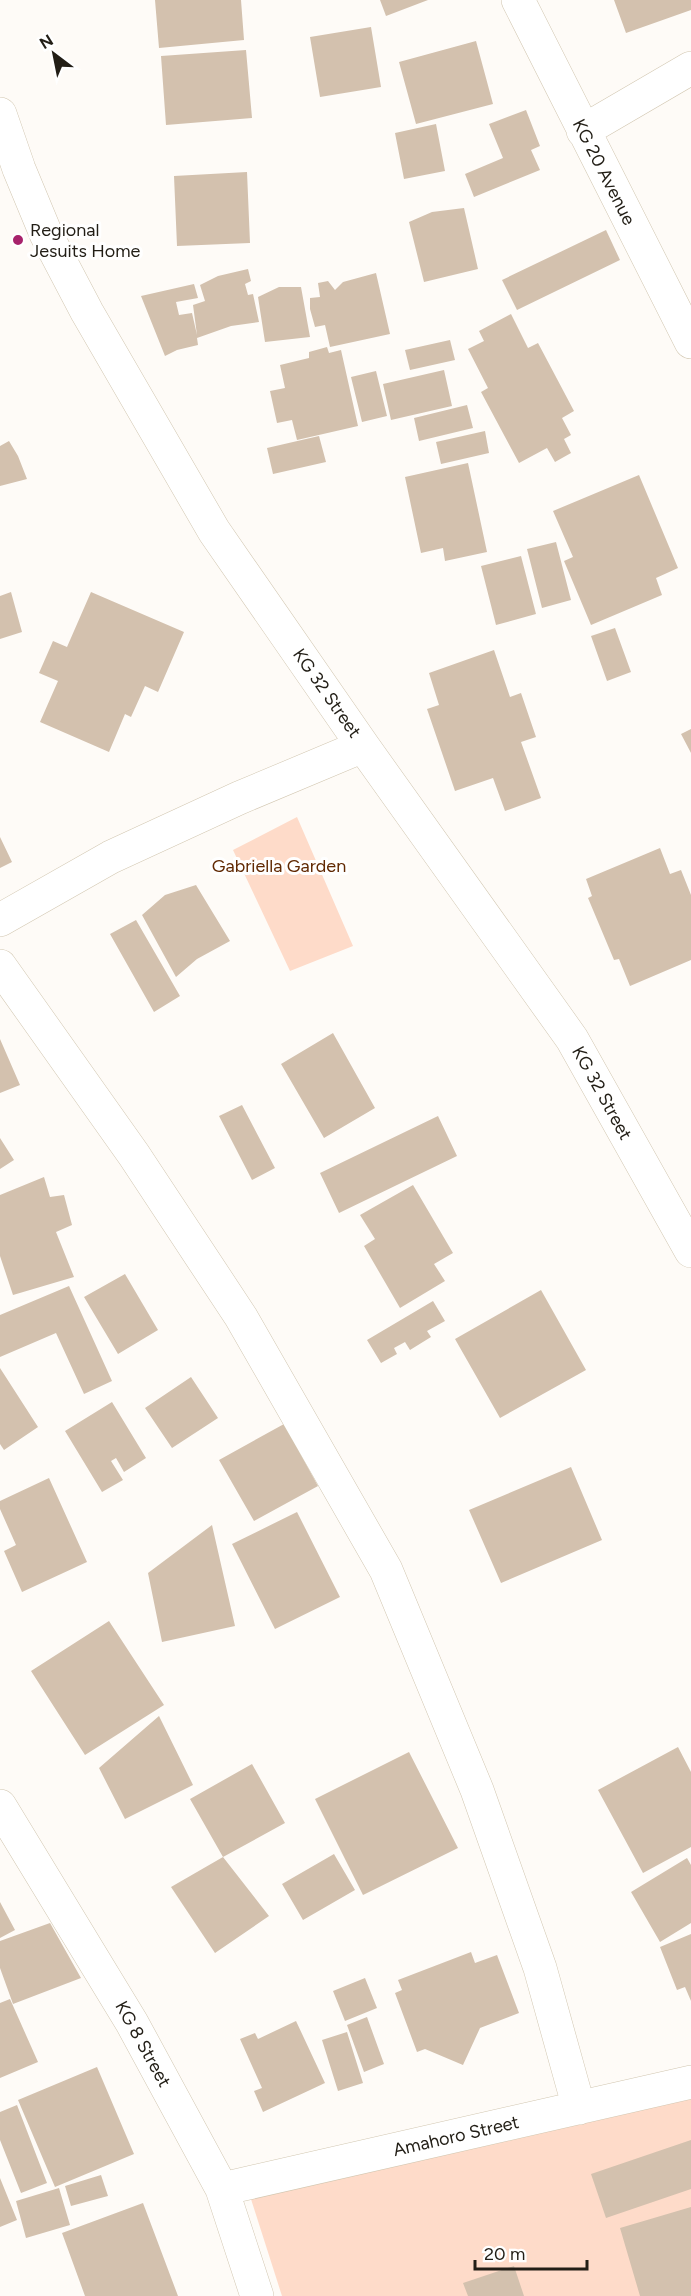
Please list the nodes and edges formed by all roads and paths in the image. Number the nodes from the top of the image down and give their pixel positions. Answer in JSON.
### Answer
{"nodes":[{"id":1,"x":518,"y":0,"type":"edge"},
{"id":2,"x":691,"y":68,"type":"edge"},
{"id":3,"x":0,"y":114,"type":"edge"},
{"id":4,"x":583,"y":131,"type":"junction"},
{"id":5,"x":691,"y":342,"type":"edge"},
{"id":6,"x":363,"y":746,"type":"junction"},
{"id":7,"x":0,"y":920,"type":"edge"},
{"id":8,"x":0,"y":966,"type":"edge"},
{"id":9,"x":691,"y":1251,"type":"edge"},
{"id":10,"x":0,"y":1806,"type":"edge"},
{"id":11,"x":691,"y":2082,"type":"edge"},
{"id":12,"x":579,"y":2108,"type":"junction"},
{"id":13,"x":222,"y":2189,"type":"junction"},
{"id":14,"x":257,"y":2296,"type":"edge"}],
"edges":[{"from":1,"to":4,"type":"street","name":"KG 20 Avenue"},
{"from":2,"to":4,"type":"street"},
{"from":3,"to":6,"type":"street","name":"KG 32 Street"},
{"from":4,"to":5,"type":"street","name":"KG 20 Avenue"},
{"from":6,"to":7,"type":"street"},
{"from":6,"to":9,"type":"street","name":"KG 32 Street"},
{"from":8,"to":12,"type":"street"},
{"from":10,"to":13,"type":"street","name":"KG 8 Street"},
{"from":11,"to":12,"type":"street","name":"Amahoro Street"},
{"from":12,"to":13,"type":"street","name":"Amahoro Street"},
{"from":13,"to":14,"type":"street","name":"KG 8 Street"}]}
